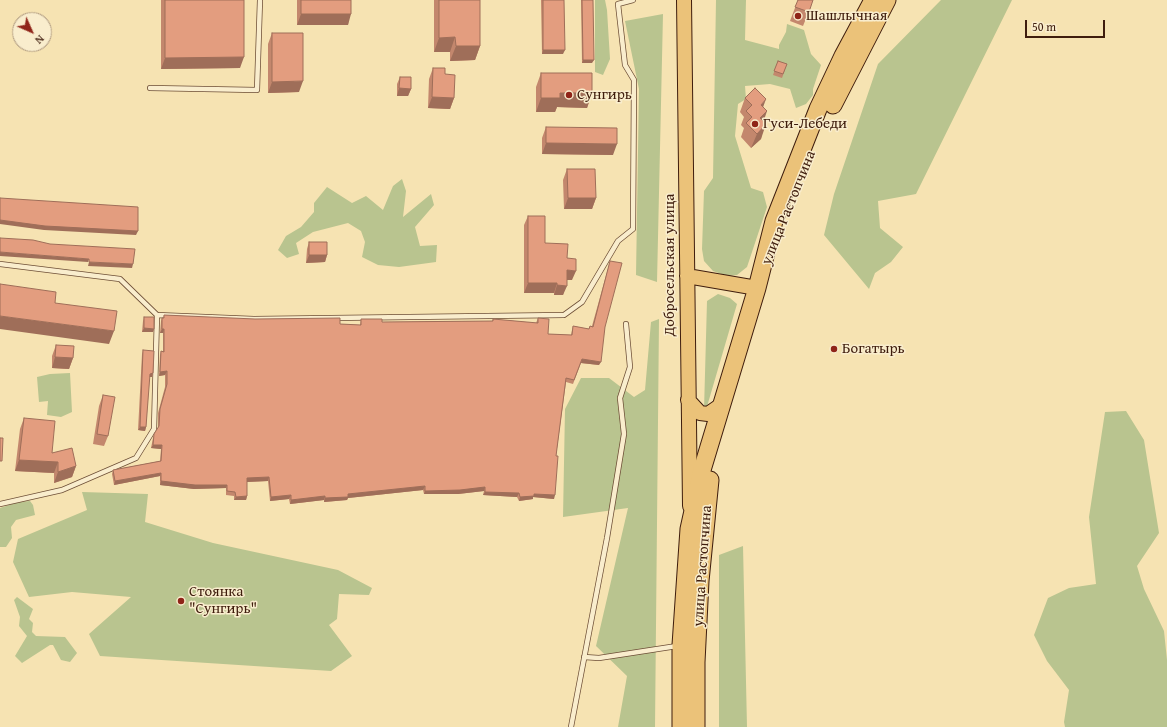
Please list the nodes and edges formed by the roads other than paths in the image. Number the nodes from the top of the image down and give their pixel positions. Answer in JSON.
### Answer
{"nodes":[{"id":1,"x":260,"y":0,"type":"edge"},
{"id":2,"x":633,"y":0,"type":"edge"},
{"id":3,"x":684,"y":0,"type":"edge"},
{"id":4,"x":873,"y":0,"type":"edge"},
{"id":5,"x":887,"y":0,"type":"edge"},
{"id":6,"x":150,"y":88,"type":"dead end"},
{"id":7,"x":0,"y":264,"type":"edge"},
{"id":8,"x":687,"y":276,"type":"junction"},
{"id":9,"x":757,"y":288,"type":"junction"},
{"id":10,"x":157,"y":315,"type":"junction"},
{"id":11,"x":626,"y":324,"type":"dead end"},
{"id":12,"x":688,"y":400,"type":"junction"},
{"id":13,"x":721,"y":405,"type":"junction"},
{"id":14,"x":0,"y":504,"type":"edge"},
{"id":15,"x":689,"y":529,"type":"junction"},
{"id":16,"x":681,"y":645,"type":"junction"},
{"id":17,"x":584,"y":657,"type":"junction"},
{"id":18,"x":571,"y":727,"type":"edge"},
{"id":19,"x":681,"y":727,"type":"edge"},
{"id":20,"x":696,"y":727,"type":"edge"}],
"edges":[{"from":1,"to":6,"type":"lane"},
{"from":2,"to":10,"type":"lane"},
{"from":3,"to":8,"type":"main road","name":"Добросельская улица"},
{"from":4,"to":9,"type":"highway","name":"улица Растопчина"},
{"from":5,"to":9,"type":"highway","name":"улица Растопчина"},
{"from":7,"to":10,"type":"lane"},
{"from":8,"to":9,"type":"main road"},
{"from":8,"to":12,"type":"main road","name":"Добросельская улица"},
{"from":9,"to":13,"type":"highway","name":"улица Растопчина"},
{"from":10,"to":14,"type":"lane"},
{"from":11,"to":17,"type":"lane"},
{"from":12,"to":13,"type":"main road"},
{"from":12,"to":15,"type":"main road","name":"Добросельская улица"},
{"from":13,"to":15,"type":"highway","name":"улица Растопчина"},
{"from":13,"to":20,"type":"highway","name":"улица Растопчина"},
{"from":15,"to":16,"type":"highway","name":"улица Растопчина"},
{"from":16,"to":17,"type":"lane"},
{"from":16,"to":19,"type":"highway","name":"улица Растопчина"},
{"from":17,"to":18,"type":"lane"}]}
